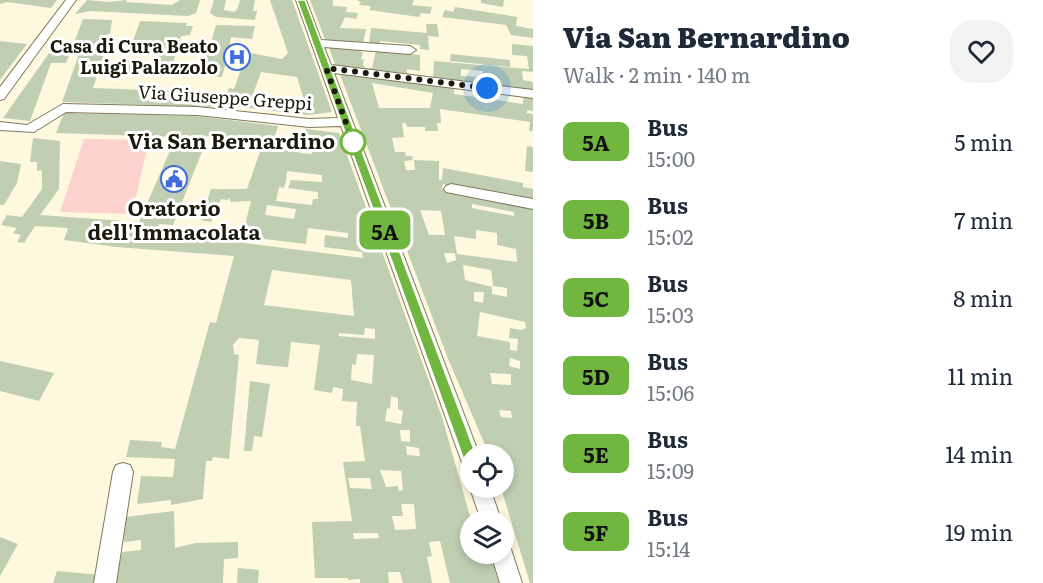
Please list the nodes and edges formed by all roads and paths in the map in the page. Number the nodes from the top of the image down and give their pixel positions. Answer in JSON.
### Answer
{"nodes":[{"id":1,"x":71,"y":0,"type":"edge"},
{"id":2,"x":301,"y":0,"type":"edge"},
{"id":3,"x":317,"y":43,"type":"junction"},
{"id":4,"x":410,"y":50,"type":"dead end"},
{"id":5,"x":326,"y":68,"type":"junction"},
{"id":6,"x":533,"y":94,"type":"edge"},
{"id":7,"x":0,"y":96,"type":"edge"},
{"id":8,"x":345,"y":122,"type":"junction"},
{"id":9,"x":0,"y":126,"type":"edge"},
{"id":10,"x":451,"y":189,"type":"dead end"},
{"id":11,"x":533,"y":204,"type":"edge"},
{"id":12,"x":465,"y":444,"type":"edge"},
{"id":13,"x":123,"y":472,"type":"dead end"},
{"id":14,"x":505,"y":564,"type":"edge"},
{"id":15,"x":105,"y":583,"type":"edge"},
{"id":16,"x":511,"y":583,"type":"edge"}],
"edges":[{"from":1,"to":7,"type":"street"},
{"from":2,"to":3,"type":"street"},
{"from":3,"to":4,"type":"street"},
{"from":3,"to":5,"type":"street"},
{"from":5,"to":6,"type":"street"},
{"from":5,"to":8,"type":"street"},
{"from":8,"to":9,"type":"street","name":"Via Giuseppe Greppi"},
{"from":8,"to":12,"type":"street"},
{"from":10,"to":11,"type":"street"},
{"from":13,"to":15,"type":"street"},
{"from":14,"to":16,"type":"street"}]}
